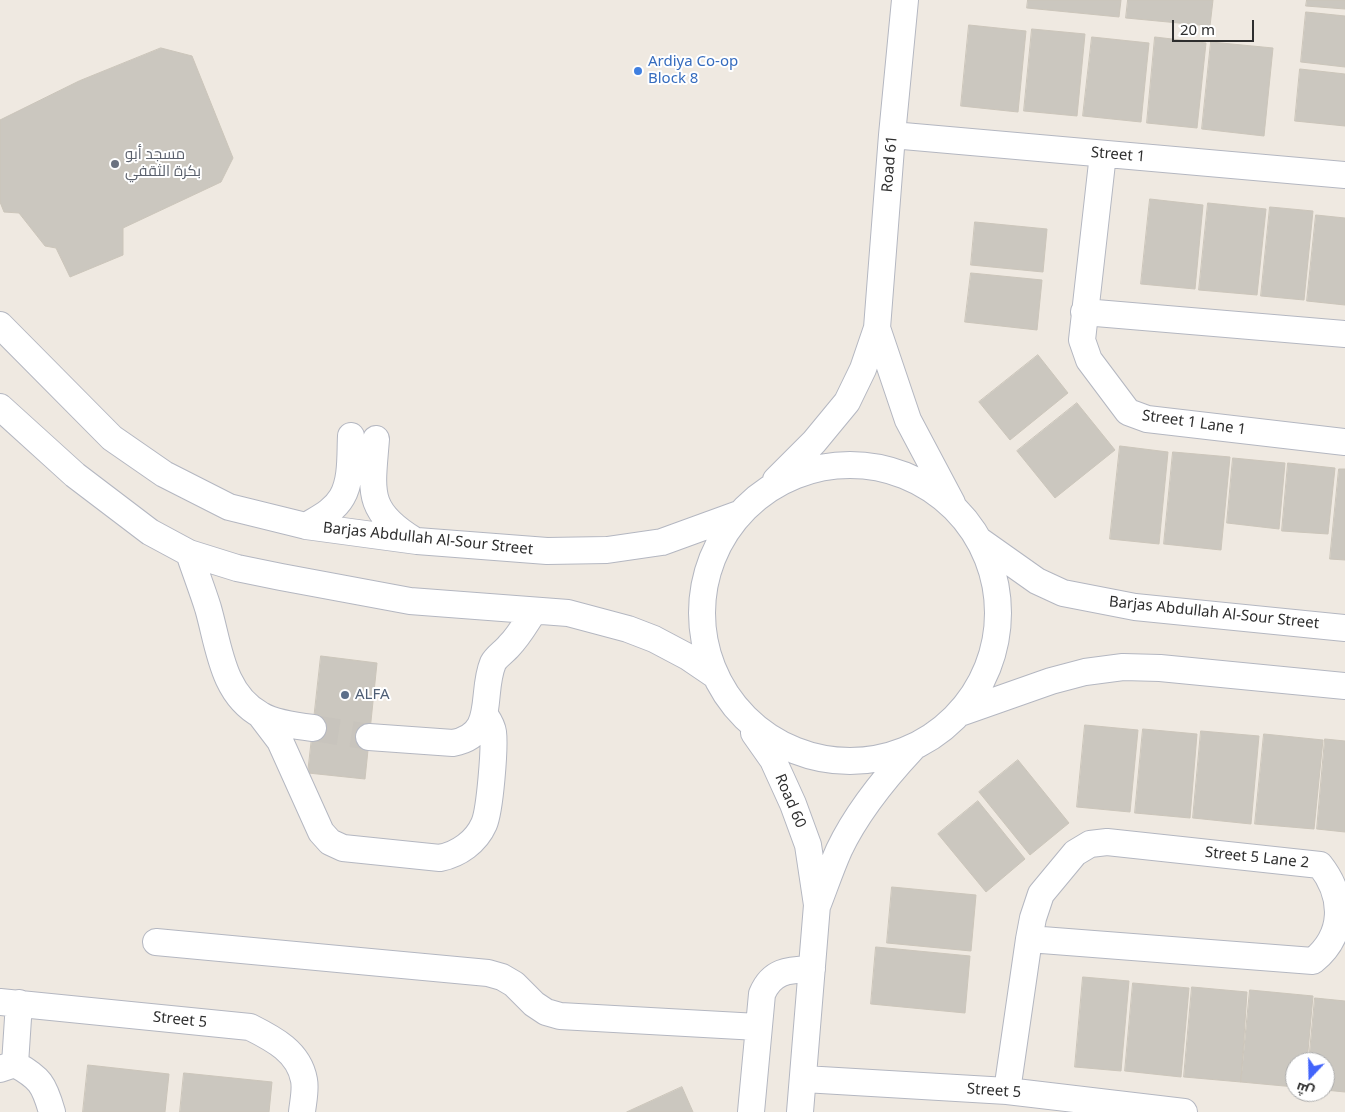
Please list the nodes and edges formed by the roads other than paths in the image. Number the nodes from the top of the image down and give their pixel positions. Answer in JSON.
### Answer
{"nodes":[{"id":1,"x":905,"y":0,"type":"edge"},
{"id":2,"x":892,"y":135,"type":"junction"},
{"id":3,"x":1103,"y":154,"type":"junction"},
{"id":4,"x":1345,"y":175,"type":"edge"},
{"id":5,"x":1084,"y":312,"type":"junction"},
{"id":6,"x":0,"y":325,"type":"edge"},
{"id":7,"x":877,"y":328,"type":"junction"},
{"id":8,"x":1345,"y":334,"type":"edge"},
{"id":9,"x":0,"y":407,"type":"edge"},
{"id":10,"x":1345,"y":442,"type":"edge"},
{"id":11,"x":762,"y":494,"type":"junction"},
{"id":12,"x":955,"y":508,"type":"junction"},
{"id":13,"x":739,"y":514,"type":"junction"},
{"id":14,"x":306,"y":526,"type":"junction"},
{"id":15,"x":979,"y":540,"type":"junction"},
{"id":16,"x":417,"y":541,"type":"junction"},
{"id":17,"x":189,"y":553,"type":"junction"},
{"id":18,"x":534,"y":611,"type":"junction"},
{"id":19,"x":1345,"y":628,"type":"edge"},
{"id":20,"x":716,"y":676,"type":"junction"},
{"id":21,"x":1345,"y":686,"type":"edge"},
{"id":22,"x":736,"y":707,"type":"junction"},
{"id":23,"x":960,"y":713,"type":"junction"},
{"id":24,"x":485,"y":715,"type":"junction"},
{"id":25,"x":261,"y":716,"type":"junction"},
{"id":26,"x":313,"y":728,"type":"tunnel mouth"},
{"id":27,"x":369,"y":737,"type":"tunnel mouth"},
{"id":28,"x":913,"y":748,"type":"junction"},
{"id":29,"x":818,"y":905,"type":"junction"},
{"id":30,"x":1029,"y":939,"type":"junction"},
{"id":31,"x":156,"y":942,"type":"dead end"},
{"id":32,"x":812,"y":969,"type":"junction"},
{"id":33,"x":10,"y":1003,"type":"edge"},
{"id":34,"x":758,"y":1027,"type":"junction"},
{"id":35,"x":8,"y":1066,"type":"edge"},
{"id":36,"x":804,"y":1079,"type":"junction"},
{"id":37,"x":1007,"y":1091,"type":"junction"},
{"id":38,"x":52,"y":1112,"type":"edge"},
{"id":39,"x":302,"y":1112,"type":"edge"},
{"id":40,"x":752,"y":1112,"type":"edge"},
{"id":41,"x":800,"y":1112,"type":"edge"},
{"id":42,"x":1184,"y":1112,"type":"edge"}],
"edges":[{"from":1,"to":2,"type":"street","name":"Road 61"},
{"from":2,"to":3,"type":"street","name":"Street 1"},
{"from":2,"to":7,"type":"street","name":"Road 61"},
{"from":3,"to":4,"type":"street","name":"Street 1"},
{"from":3,"to":5,"type":"street","name":"Street 1 Lane 1"},
{"from":5,"to":8,"type":"street"},
{"from":5,"to":10,"type":"street","name":"Street 1 Lane 1"},
{"from":6,"to":14,"type":"street","name":"Barjas Abdullah Al-Sour Street"},
{"from":7,"to":11,"type":"street","name":"Road 61"},
{"from":7,"to":12,"type":"street","name":"Road 61"},
{"from":9,"to":17,"type":"street"},
{"from":11,"to":12,"type":"street"},
{"from":11,"to":13,"type":"street"},
{"from":12,"to":15,"type":"street"},
{"from":13,"to":16,"type":"street","name":"Barjas Abdullah Al-Sour Street"},
{"from":13,"to":20,"type":"street"},
{"from":14,"to":16,"type":"street","name":"Barjas Abdullah Al-Sour Street"},
{"from":14,"to":16,"type":"street"},
{"from":15,"to":19,"type":"street","name":"Barjas Abdullah Al-Sour Street"},
{"from":15,"to":23,"type":"street"},
{"from":17,"to":18,"type":"street"},
{"from":17,"to":25,"type":"street"},
{"from":18,"to":20,"type":"street"},
{"from":18,"to":24,"type":"street"},
{"from":20,"to":22,"type":"street"},
{"from":21,"to":23,"type":"street"},
{"from":22,"to":28,"type":"street"},
{"from":22,"to":29,"type":"street","name":"Road 60"},
{"from":23,"to":28,"type":"street"},
{"from":24,"to":25,"type":"street"},
{"from":24,"to":27,"type":"street"},
{"from":25,"to":26,"type":"street"},
{"from":28,"to":29,"type":"street","name":"Road 60"},
{"from":29,"to":32,"type":"street","name":"Road 60"},
{"from":30,"to":30,"type":"street","name":"Street 5 Lane 2"},
{"from":30,"to":37,"type":"street","name":"Street 5 Lane 2"},
{"from":31,"to":34,"type":"street"},
{"from":32,"to":34,"type":"street"},
{"from":32,"to":36,"type":"street","name":"Road 60"},
{"from":33,"to":35,"type":"street"},
{"from":33,"to":39,"type":"street","name":"Street 5"},
{"from":34,"to":40,"type":"street"},
{"from":35,"to":38,"type":"street"},
{"from":36,"to":37,"type":"street","name":"Street 5"},
{"from":36,"to":41,"type":"street","name":"Road 60"},
{"from":37,"to":42,"type":"street","name":"Street 5"}]}
